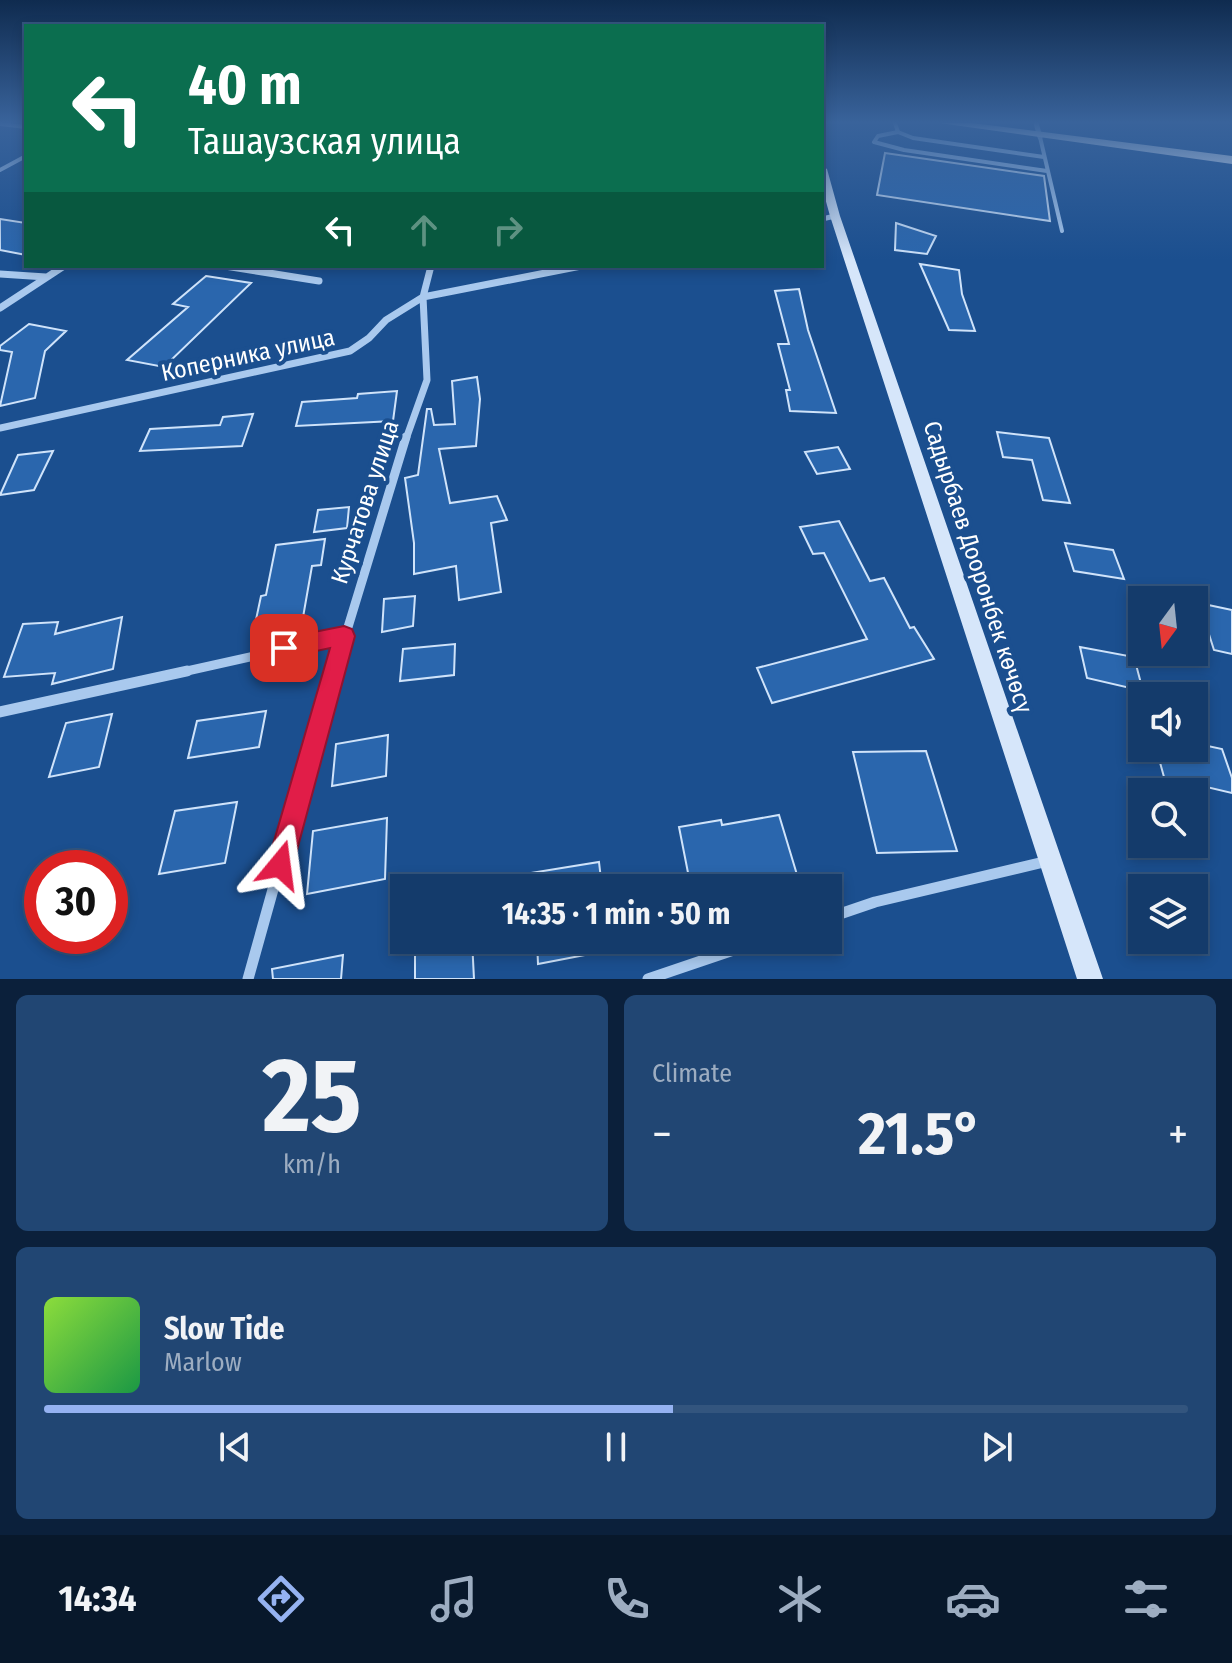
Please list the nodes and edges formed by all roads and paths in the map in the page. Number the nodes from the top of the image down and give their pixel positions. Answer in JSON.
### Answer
{"nodes":[{"id":1,"x":1031,"y":169,"type":"edge"},
{"id":2,"x":1047,"y":171,"type":"joint"},
{"id":3,"x":824,"y":185,"type":"edge"},
{"id":4,"x":828,"y":218,"type":"edge"},
{"id":5,"x":1062,"y":231,"type":"dead end"},
{"id":6,"x":61,"y":268,"type":"edge"},
{"id":7,"x":238,"y":268,"type":"edge"},
{"id":8,"x":430,"y":268,"type":"edge"},
{"id":9,"x":571,"y":268,"type":"edge"},
{"id":10,"x":0,"y":274,"type":"edge"},
{"id":11,"x":47,"y":277,"type":"junction"},
{"id":12,"x":319,"y":281,"type":"dead end"},
{"id":13,"x":423,"y":297,"type":"junction"},
{"id":14,"x":0,"y":308,"type":"edge"},
{"id":15,"x":0,"y":428,"type":"edge"},
{"id":16,"x":344,"y":636,"type":"junction"},
{"id":17,"x":0,"y":712,"type":"edge"},
{"id":18,"x":1049,"y":861,"type":"junction"},
{"id":19,"x":842,"y":913,"type":"edge"},
{"id":20,"x":722,"y":954,"type":"edge"},
{"id":21,"x":248,"y":979,"type":"edge"},
{"id":22,"x":648,"y":979,"type":"edge"},
{"id":23,"x":1090,"y":979,"type":"edge"}],
"edges":[{"from":1,"to":2,"type":"lane"},
{"from":2,"to":5,"type":"lane"},
{"from":3,"to":4,"type":"main road","name":"Садырбаев Дооронбек көчөсү"},
{"from":4,"to":18,"type":"main road","name":"Садырбаев Дооронбек көчөсү"},
{"from":6,"to":11,"type":"street"},
{"from":7,"to":12,"type":"street"},
{"from":8,"to":13,"type":"street","name":"Курчатова улица"},
{"from":9,"to":13,"type":"street","name":"Коперника улица"},
{"from":10,"to":11,"type":"street"},
{"from":11,"to":14,"type":"street"},
{"from":13,"to":15,"type":"street","name":"Коперника улица"},
{"from":13,"to":16,"type":"street","name":"Курчатова улица"},
{"from":16,"to":17,"type":"street"},
{"from":16,"to":21,"type":"street","name":"Курчатова улица"},
{"from":18,"to":19,"type":"street"},
{"from":18,"to":23,"type":"main road","name":"Садырбаев Дооронбек көчөсү"},
{"from":20,"to":22,"type":"street"}]}
